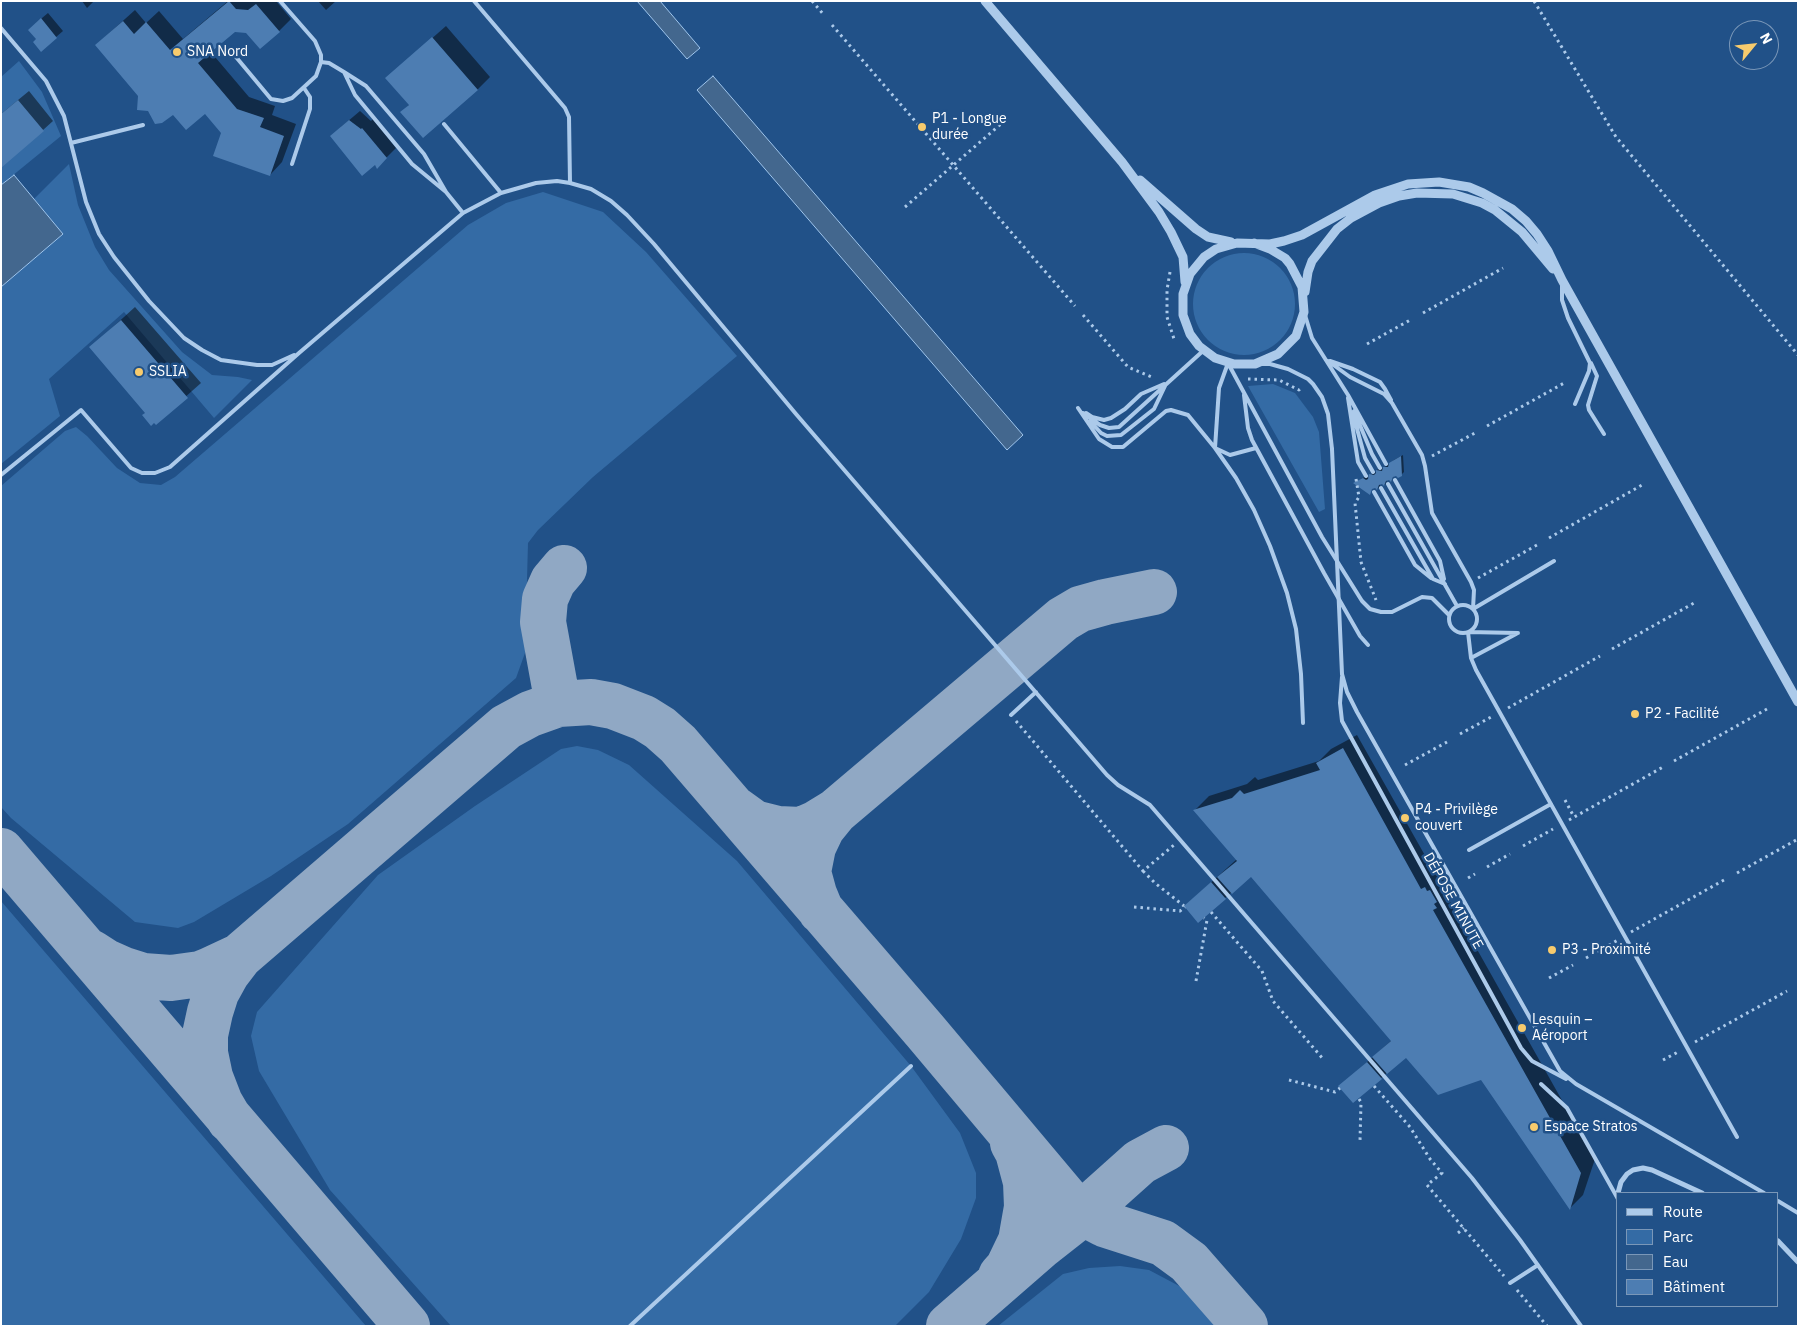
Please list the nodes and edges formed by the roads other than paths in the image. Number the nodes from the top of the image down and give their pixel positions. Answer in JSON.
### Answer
{"nodes":[{"id":1,"x":280,"y":1,"type":"edge"},
{"id":2,"x":474,"y":1,"type":"edge"},
{"id":3,"x":985,"y":1,"type":"edge"},
{"id":4,"x":1,"y":28,"type":"edge"},
{"id":5,"x":236,"y":57,"type":"dead end"},
{"id":6,"x":321,"y":62,"type":"junction"},
{"id":7,"x":344,"y":72,"type":"junction"},
{"id":8,"x":304,"y":88,"type":"junction"},
{"id":9,"x":444,"y":124,"type":"dead end"},
{"id":10,"x":143,"y":125,"type":"dead end"},
{"id":11,"x":71,"y":143,"type":"junction"},
{"id":12,"x":1122,"y":162,"type":"junction"},
{"id":13,"x":292,"y":164,"type":"dead end"},
{"id":14,"x":570,"y":183,"type":"junction"},
{"id":15,"x":446,"y":192,"type":"junction"},
{"id":16,"x":501,"y":193,"type":"junction"},
{"id":17,"x":463,"y":213,"type":"junction"},
{"id":18,"x":1237,"y":243,"type":"junction"},
{"id":19,"x":1254,"y":243,"type":"junction"},
{"id":20,"x":1562,"y":280,"type":"junction"},
{"id":21,"x":1184,"y":288,"type":"junction"},
{"id":22,"x":1304,"y":295,"type":"junction"},
{"id":23,"x":1304,"y":312,"type":"junction"},
{"id":24,"x":1204,"y":350,"type":"junction"},
{"id":25,"x":299,"y":353,"type":"junction"},
{"id":26,"x":1588,"y":359,"type":"junction"},
{"id":27,"x":1328,"y":361,"type":"junction"},
{"id":28,"x":1228,"y":363,"type":"junction"},
{"id":29,"x":1255,"y":364,"type":"junction"},
{"id":30,"x":1166,"y":382,"type":"junction"},
{"id":31,"x":1244,"y":392,"type":"junction"},
{"id":32,"x":1348,"y":395,"type":"junction"},
{"id":33,"x":1392,"y":403,"type":"junction"},
{"id":34,"x":1575,"y":404,"type":"dead end"},
{"id":35,"x":1078,"y":408,"type":"junction"},
{"id":36,"x":1604,"y":434,"type":"dead end"},
{"id":37,"x":1215,"y":448,"type":"junction"},
{"id":38,"x":1256,"y":448,"type":"junction"},
{"id":39,"x":1386,"y":464,"type":"dead end"},
{"id":40,"x":1380,"y":468,"type":"dead end"},
{"id":41,"x":1372,"y":472,"type":"dead end"},
{"id":42,"x":1,"y":475,"type":"edge"},
{"id":43,"x":1366,"y":476,"type":"dead end"},
{"id":44,"x":1395,"y":480,"type":"dead end"},
{"id":45,"x":1388,"y":484,"type":"dead end"},
{"id":46,"x":1381,"y":488,"type":"dead end"},
{"id":47,"x":1374,"y":492,"type":"dead end"},
{"id":48,"x":1554,"y":561,"type":"dead end"},
{"id":49,"x":1433,"y":580,"type":"junction"},
{"id":50,"x":1445,"y":584,"type":"junction"},
{"id":51,"x":1457,"y":606,"type":"junction"},
{"id":52,"x":1473,"y":609,"type":"junction"},
{"id":53,"x":1449,"y":615,"type":"junction"},
{"id":54,"x":1468,"y":632,"type":"junction"},
{"id":55,"x":1368,"y":645,"type":"dead end"},
{"id":56,"x":1472,"y":658,"type":"junction"},
{"id":57,"x":1342,"y":674,"type":"junction"},
{"id":58,"x":1036,"y":692,"type":"junction"},
{"id":59,"x":1798,"y":702,"type":"edge"},
{"id":60,"x":1011,"y":715,"type":"road end"},
{"id":61,"x":1303,"y":723,"type":"dead end"},
{"id":62,"x":1551,"y":804,"type":"junction"},
{"id":63,"x":1469,"y":850,"type":"dead end"},
{"id":64,"x":911,"y":1066,"type":"dead end"},
{"id":65,"x":1540,"y":1084,"type":"dead end"},
{"id":66,"x":1576,"y":1084,"type":"junction"},
{"id":67,"x":1737,"y":1137,"type":"dead end"},
{"id":68,"x":1618,"y":1192,"type":"edge"},
{"id":69,"x":1700,"y":1192,"type":"edge"},
{"id":70,"x":1762,"y":1192,"type":"edge"},
{"id":71,"x":1616,"y":1195,"type":"edge"},
{"id":72,"x":1779,"y":1202,"type":"edge"},
{"id":73,"x":1798,"y":1213,"type":"edge"},
{"id":74,"x":1779,"y":1242,"type":"edge"},
{"id":75,"x":1798,"y":1262,"type":"edge"},
{"id":76,"x":1538,"y":1265,"type":"junction"},
{"id":77,"x":1510,"y":1283,"type":"road end"},
{"id":78,"x":630,"y":1326,"type":"edge"},
{"id":79,"x":1581,"y":1326,"type":"edge"}],
"edges":[{"from":1,"to":6,"type":"lane"},
{"from":2,"to":14,"type":"lane"},
{"from":3,"to":12,"type":"street"},
{"from":4,"to":11,"type":"lane"},
{"from":5,"to":8,"type":"lane"},
{"from":6,"to":7,"type":"lane"},
{"from":6,"to":8,"type":"lane"},
{"from":7,"to":15,"type":"lane"},
{"from":7,"to":15,"type":"lane"},
{"from":8,"to":13,"type":"lane"},
{"from":9,"to":16,"type":"lane"},
{"from":10,"to":11,"type":"lane"},
{"from":11,"to":25,"type":"lane"},
{"from":12,"to":18,"type":"street"},
{"from":12,"to":21,"type":"street"},
{"from":14,"to":16,"type":"lane"},
{"from":14,"to":58,"type":"lane"},
{"from":15,"to":17,"type":"lane"},
{"from":16,"to":17,"type":"lane"},
{"from":17,"to":25,"type":"lane"},
{"from":18,"to":19,"type":"street"},
{"from":18,"to":21,"type":"street"},
{"from":19,"to":20,"type":"street"},
{"from":19,"to":22,"type":"street"},
{"from":20,"to":22,"type":"street"},
{"from":20,"to":26,"type":"lane"},
{"from":20,"to":59,"type":"street"},
{"from":21,"to":24,"type":"street"},
{"from":22,"to":23,"type":"street"},
{"from":23,"to":27,"type":"lane"},
{"from":23,"to":29,"type":"street"},
{"from":24,"to":28,"type":"street"},
{"from":24,"to":30,"type":"lane"},
{"from":25,"to":42,"type":"lane"},
{"from":26,"to":34,"type":"lane"},
{"from":26,"to":36,"type":"lane"},
{"from":27,"to":32,"type":"lane"},
{"from":27,"to":33,"type":"lane"},
{"from":27,"to":33,"type":"lane"},
{"from":28,"to":29,"type":"street"},
{"from":28,"to":31,"type":"lane"},
{"from":28,"to":37,"type":"lane"},
{"from":29,"to":57,"type":"lane","bridge":true},
{"from":30,"to":35,"type":"lane"},
{"from":30,"to":35,"type":"lane"},
{"from":30,"to":35,"type":"lane"},
{"from":31,"to":38,"type":"lane"},
{"from":31,"to":53,"type":"lane"},
{"from":32,"to":39,"type":"lane"},
{"from":32,"to":40,"type":"lane"},
{"from":32,"to":41,"type":"lane"},
{"from":32,"to":43,"type":"lane"},
{"from":33,"to":52,"type":"lane"},
{"from":35,"to":37,"type":"lane"},
{"from":37,"to":38,"type":"lane"},
{"from":37,"to":61,"type":"lane"},
{"from":38,"to":55,"type":"lane"},
{"from":44,"to":50,"type":"lane"},
{"from":45,"to":50,"type":"lane"},
{"from":46,"to":49,"type":"lane"},
{"from":47,"to":49,"type":"lane"},
{"from":48,"to":52,"type":"lane"},
{"from":49,"to":50,"type":"lane"},
{"from":50,"to":51,"type":"lane"},
{"from":51,"to":52,"type":"lane"},
{"from":51,"to":53,"type":"lane"},
{"from":52,"to":54,"type":"lane"},
{"from":53,"to":54,"type":"lane"},
{"from":54,"to":56,"type":"lane"},
{"from":54,"to":56,"type":"lane"},
{"from":56,"to":62,"type":"lane"},
{"from":57,"to":66,"type":"lane"},
{"from":57,"to":66,"type":"lane","name":"DÉPOSE MINUTE"},
{"from":58,"to":60,"type":"lane"},
{"from":58,"to":76,"type":"lane"},
{"from":62,"to":63,"type":"lane"},
{"from":62,"to":67,"type":"lane"},
{"from":64,"to":78,"type":"lane"},
{"from":65,"to":71,"type":"lane"},
{"from":66,"to":70,"type":"lane"},
{"from":68,"to":69,"type":"street"},
{"from":72,"to":73,"type":"lane"},
{"from":74,"to":75,"type":"street"},
{"from":76,"to":77,"type":"lane"},
{"from":76,"to":79,"type":"lane"}]}
